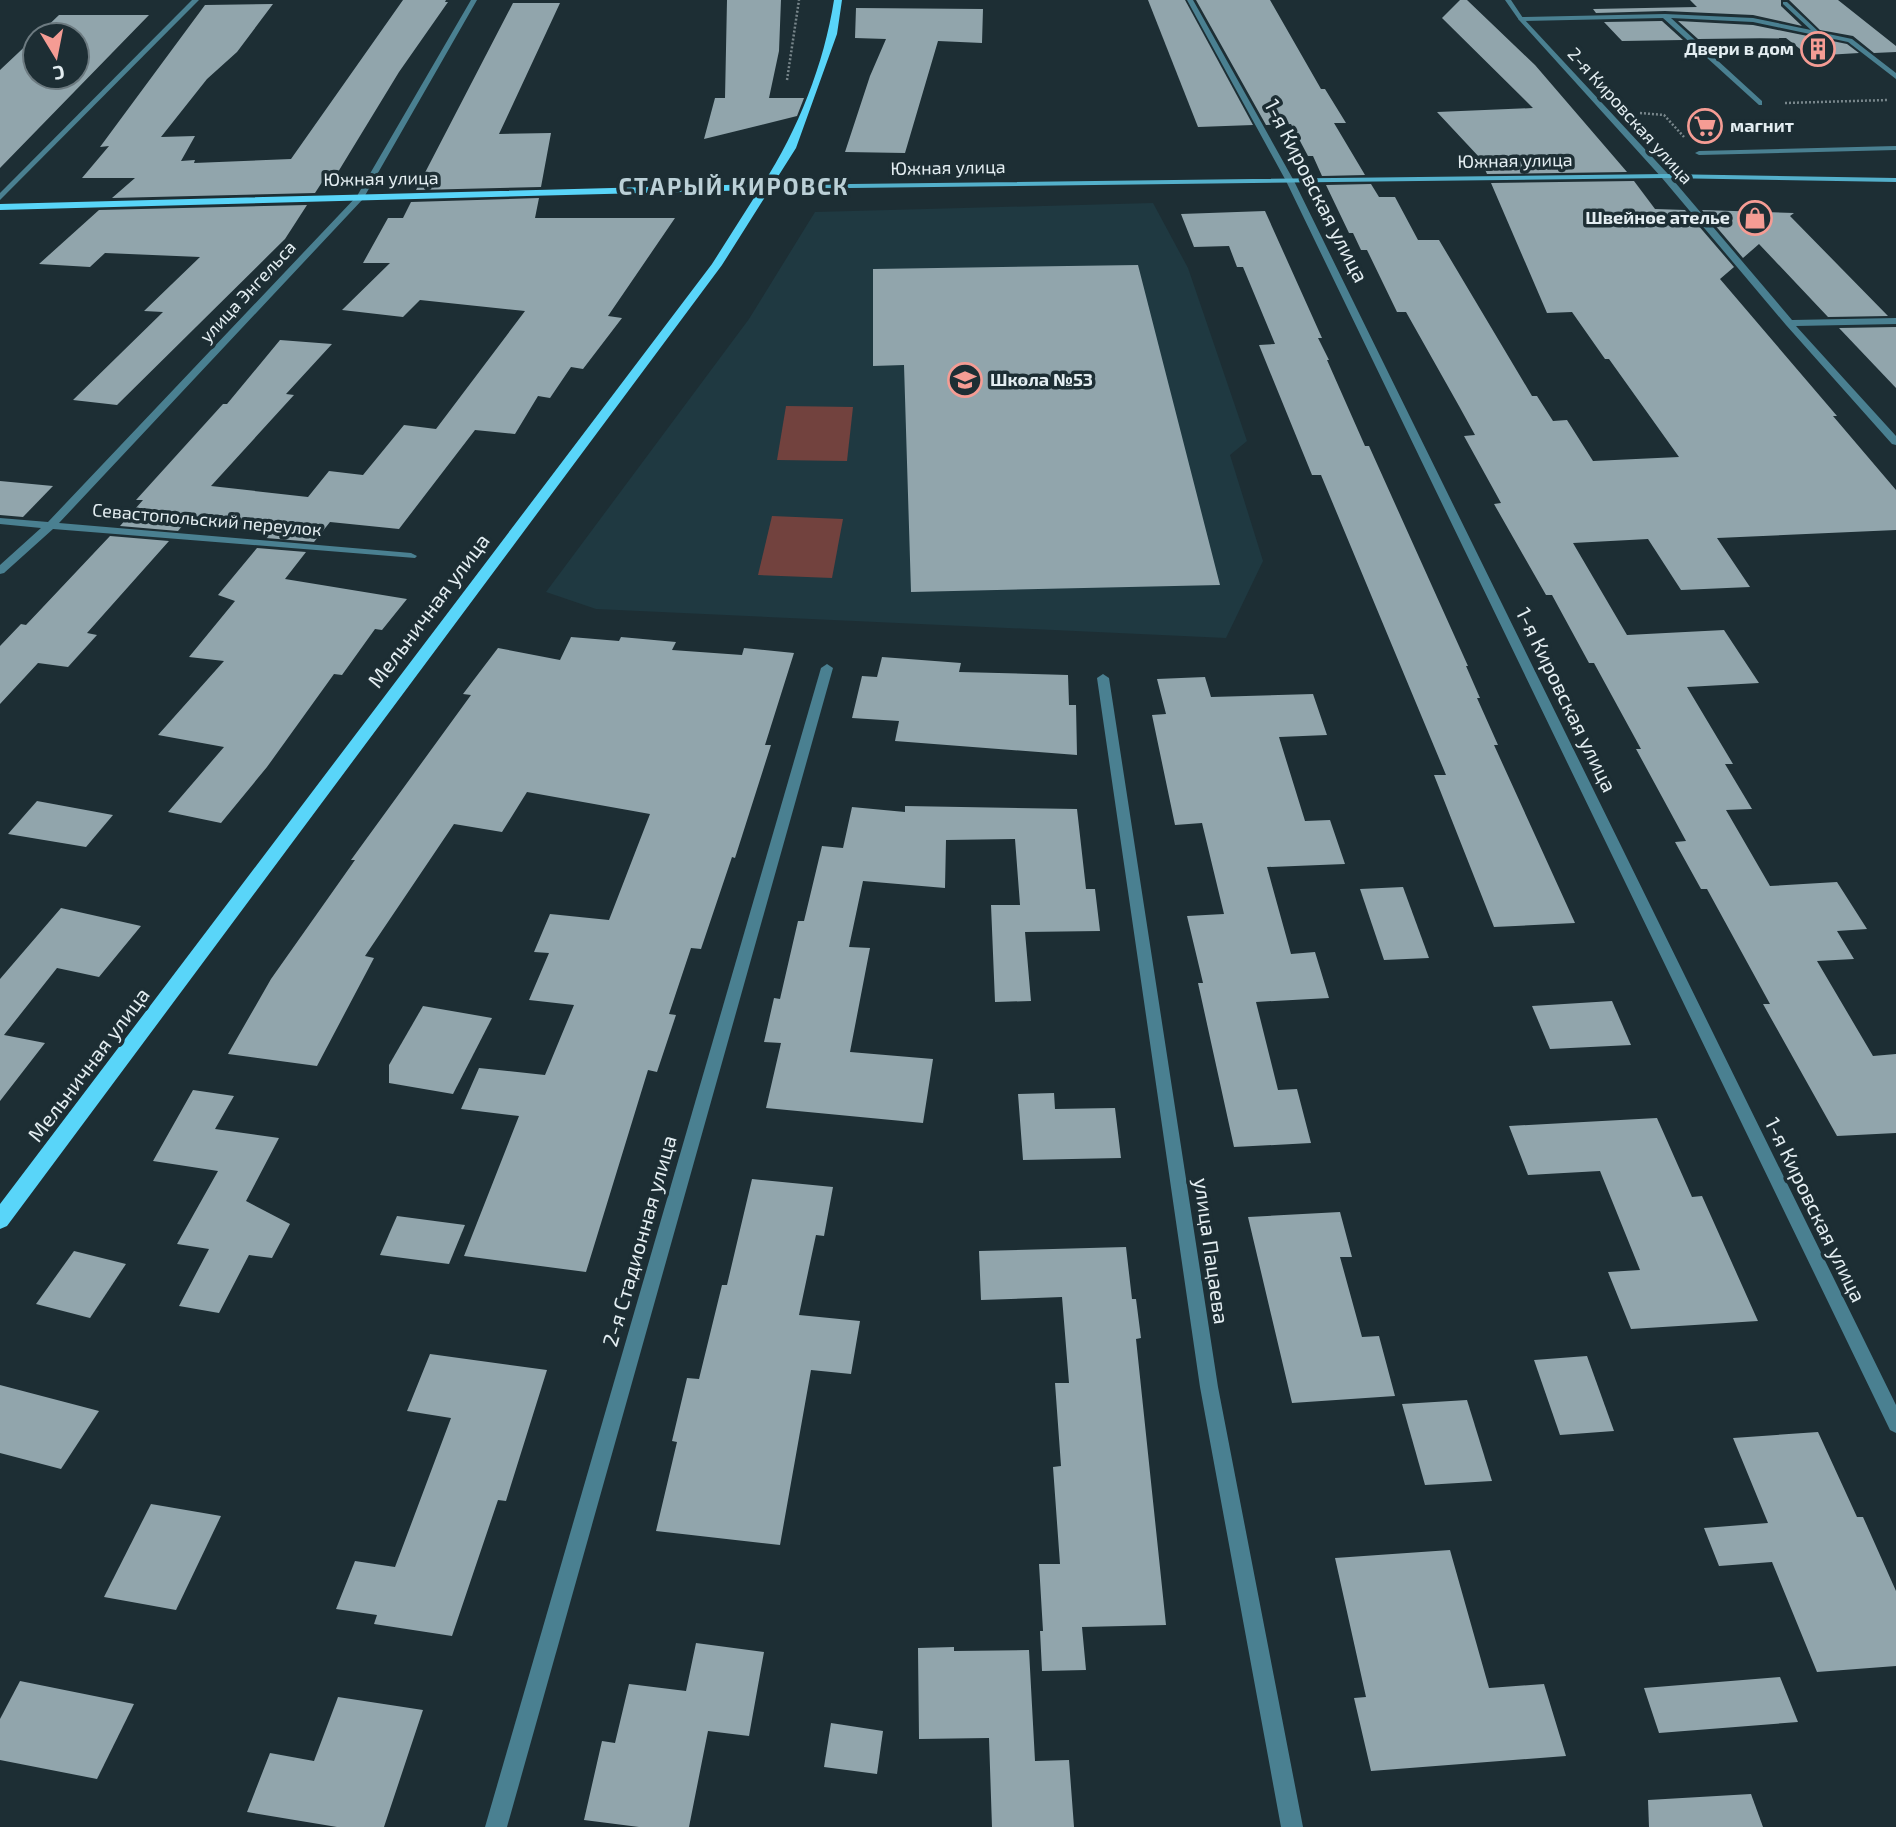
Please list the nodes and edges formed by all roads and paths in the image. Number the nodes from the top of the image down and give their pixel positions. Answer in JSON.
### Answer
{"nodes":[{"id":1,"x":196,"y":0,"type":"edge"},
{"id":2,"x":474,"y":0,"type":"edge"},
{"id":3,"x":799,"y":0,"type":"edge"},
{"id":4,"x":838,"y":0,"type":"edge"},
{"id":5,"x":1190,"y":0,"type":"edge"},
{"id":6,"x":1508,"y":0,"type":"edge"},
{"id":7,"x":1785,"y":4,"type":"dead end"},
{"id":8,"x":1665,"y":16,"type":"junction"},
{"id":9,"x":1521,"y":19,"type":"junction"},
{"id":10,"x":1818,"y":32,"type":"junction"},
{"id":11,"x":1896,"y":77,"type":"edge"},
{"id":12,"x":787,"y":80,"type":"dead end"},
{"id":13,"x":1896,"y":100,"type":"edge"},
{"id":14,"x":1759,"y":103,"type":"joint"},
{"id":15,"x":1896,"y":148,"type":"edge"},
{"id":16,"x":1699,"y":153,"type":"dead end"},
{"id":17,"x":1665,"y":176,"type":"junction"},
{"id":18,"x":1896,"y":180,"type":"edge"},
{"id":19,"x":1290,"y":181,"type":"junction"},
{"id":20,"x":767,"y":187,"type":"junction"},
{"id":21,"x":360,"y":197,"type":"junction"},
{"id":22,"x":0,"y":198,"type":"edge"},
{"id":23,"x":0,"y":207,"type":"edge"},
{"id":24,"x":1896,"y":321,"type":"edge"},
{"id":25,"x":1789,"y":323,"type":"junction"},
{"id":26,"x":1896,"y":442,"type":"edge"},
{"id":27,"x":0,"y":521,"type":"edge"},
{"id":28,"x":52,"y":524,"type":"junction"},
{"id":29,"x":411,"y":556,"type":"dead end"},
{"id":30,"x":0,"y":572,"type":"edge"},
{"id":31,"x":827,"y":668,"type":"dead end"},
{"id":32,"x":1103,"y":678,"type":"dead end"},
{"id":33,"x":0,"y":1220,"type":"edge"},
{"id":34,"x":1896,"y":1424,"type":"edge"},
{"id":35,"x":496,"y":1827,"type":"edge"},
{"id":36,"x":1292,"y":1827,"type":"edge"}],
"edges":[{"from":1,"to":22,"type":"street"},
{"from":2,"to":21,"type":"street","name":"улица Энгельса"},
{"from":3,"to":12,"type":"path"},
{"from":4,"to":20,"type":"main road","name":"Мельничная улица"},
{"from":5,"to":19,"type":"street","name":"1-я Кировская улица"},
{"from":6,"to":9,"type":"street","name":"2-я Кировская улица"},
{"from":7,"to":10,"type":"street"},
{"from":8,"to":9,"type":"street"},
{"from":8,"to":10,"type":"street"},
{"from":8,"to":14,"type":"street"},
{"from":9,"to":17,"type":"street","name":"2-я Кировская улица"},
{"from":10,"to":11,"type":"street"},
{"from":13,"to":14,"type":"path"},
{"from":15,"to":16,"type":"street"},
{"from":17,"to":18,"type":"street","name":"Южная улица"},
{"from":17,"to":19,"type":"street","name":"Южная улица"},
{"from":17,"to":25,"type":"street","name":"2-я Кировская улица"},
{"from":19,"to":20,"type":"street","name":"Южная улица"},
{"from":19,"to":34,"type":"street","name":"1-я Кировская улица"},
{"from":20,"to":21,"type":"main road","name":"Южная улица"},
{"from":20,"to":33,"type":"main road","name":"Мельничная улица"},
{"from":21,"to":23,"type":"main road","name":"Южная улица"},
{"from":21,"to":28,"type":"street","name":"улица Энгельса"},
{"from":24,"to":25,"type":"street"},
{"from":25,"to":26,"type":"street","name":"2-я Кировская улица"},
{"from":27,"to":28,"type":"street","name":"Севастопольский переулок"},
{"from":28,"to":29,"type":"street","name":"Севастопольский переулок"},
{"from":28,"to":30,"type":"street","name":"улица Энгельса"},
{"from":31,"to":35,"type":"street","name":"2-я Стадионная улица"},
{"from":32,"to":36,"type":"street","name":"улица Пацаева"}]}
